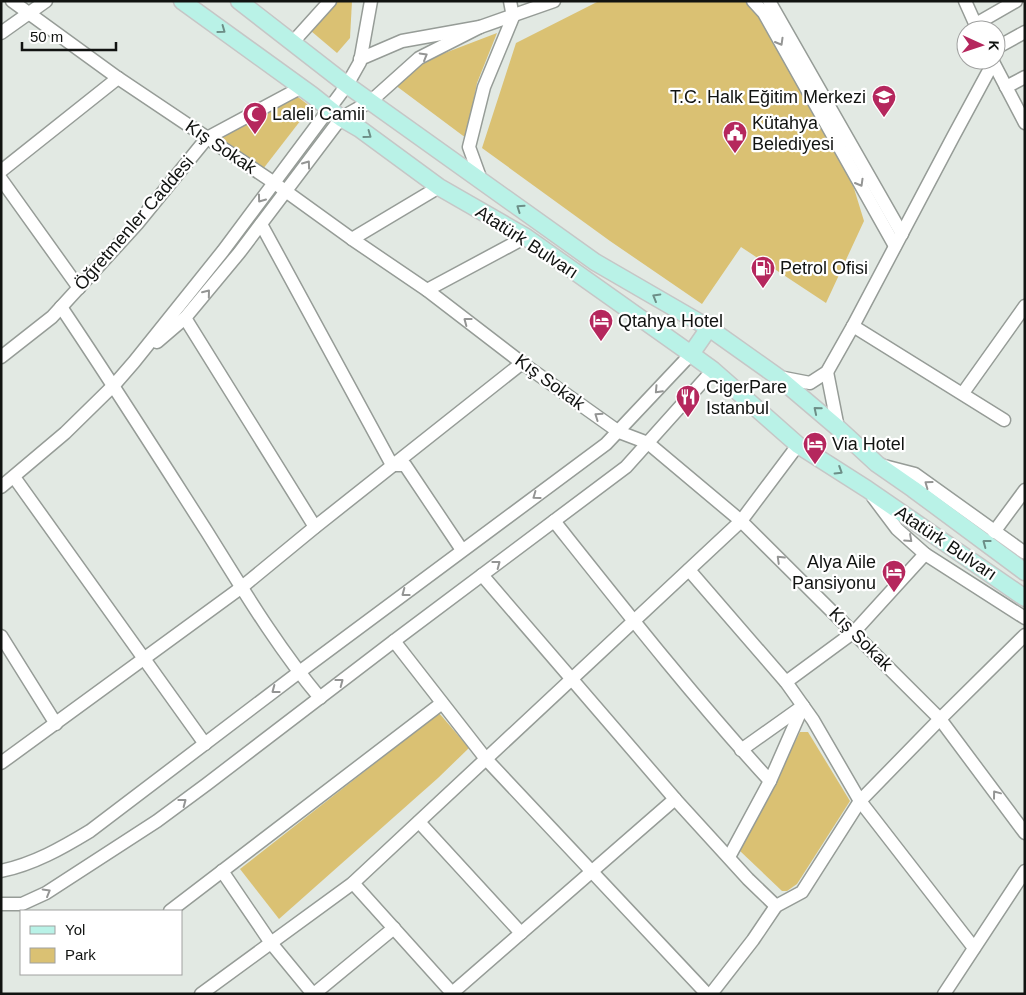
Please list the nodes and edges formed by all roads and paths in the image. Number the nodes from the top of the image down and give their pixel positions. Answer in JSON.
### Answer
{"nodes":[{"id":1,"x":12,"y":1,"type":"edge"},
{"id":2,"x":46,"y":1,"type":"edge"},
{"id":3,"x":182,"y":1,"type":"edge"},
{"id":4,"x":239,"y":1,"type":"edge"},
{"id":5,"x":330,"y":1,"type":"edge"},
{"id":6,"x":371,"y":1,"type":"edge"},
{"id":7,"x":510,"y":1,"type":"edge"},
{"id":8,"x":554,"y":1,"type":"edge"},
{"id":9,"x":753,"y":1,"type":"edge"},
{"id":10,"x":769,"y":1,"type":"edge"},
{"id":11,"x":965,"y":1,"type":"edge"},
{"id":12,"x":1016,"y":1,"type":"edge"},
{"id":13,"x":29,"y":12,"type":"junction"},
{"id":14,"x":513,"y":17,"type":"junction"},
{"id":15,"x":974,"y":20,"type":"edge"},
{"id":16,"x":988,"y":20,"type":"edge"},
{"id":17,"x":480,"y":27,"type":"junction"},
{"id":18,"x":1025,"y":32,"type":"edge"},
{"id":19,"x":1,"y":33,"type":"edge"},
{"id":20,"x":293,"y":42,"type":"junction"},
{"id":21,"x":1006,"y":42,"type":"edge"},
{"id":22,"x":360,"y":59,"type":"junction"},
{"id":23,"x":989,"y":70,"type":"edge"},
{"id":24,"x":997,"y":70,"type":"edge"},
{"id":25,"x":1025,"y":77,"type":"edge"},
{"id":26,"x":118,"y":78,"type":"junction"},
{"id":27,"x":347,"y":85,"type":"junction"},
{"id":28,"x":302,"y":87,"type":"junction"},
{"id":29,"x":1006,"y":87,"type":"junction"},
{"id":30,"x":370,"y":101,"type":"junction"},
{"id":31,"x":335,"y":113,"type":"junction"},
{"id":32,"x":1025,"y":123,"type":"edge"},
{"id":33,"x":206,"y":138,"type":"junction"},
{"id":34,"x":1,"y":171,"type":"edge"},
{"id":35,"x":1,"y":179,"type":"edge"},
{"id":36,"x":481,"y":180,"type":"junction"},
{"id":37,"x":273,"y":182,"type":"junction"},
{"id":38,"x":439,"y":187,"type":"junction"},
{"id":39,"x":286,"y":192,"type":"junction"},
{"id":40,"x":261,"y":224,"type":"junction"},
{"id":41,"x":902,"y":234,"type":"junction"},
{"id":42,"x":526,"y":237,"type":"junction"},
{"id":43,"x":352,"y":239,"type":"junction"},
{"id":44,"x":895,"y":246,"type":"junction"},
{"id":45,"x":79,"y":288,"type":"junction"},
{"id":46,"x":427,"y":290,"type":"junction"},
{"id":47,"x":61,"y":306,"type":"junction"},
{"id":48,"x":1025,"y":306,"type":"edge"},
{"id":49,"x":185,"y":318,"type":"junction"},
{"id":50,"x":853,"y":326,"type":"junction"},
{"id":51,"x":709,"y":328,"type":"junction"},
{"id":52,"x":3,"y":353,"type":"edge"},
{"id":53,"x":691,"y":354,"type":"junction"},
{"id":54,"x":134,"y":362,"type":"junction"},
{"id":55,"x":522,"y":363,"type":"junction"},
{"id":56,"x":713,"y":370,"type":"junction"},
{"id":57,"x":827,"y":372,"type":"junction"},
{"id":58,"x":778,"y":377,"type":"junction"},
{"id":59,"x":114,"y":385,"type":"junction"},
{"id":60,"x":963,"y":393,"type":"junction"},
{"id":61,"x":1004,"y":420,"type":"dead end"},
{"id":62,"x":838,"y":428,"type":"junction"},
{"id":63,"x":619,"y":432,"type":"junction"},
{"id":64,"x":648,"y":444,"type":"junction"},
{"id":65,"x":798,"y":445,"type":"junction"},
{"id":66,"x":877,"y":464,"type":"junction"},
{"id":67,"x":392,"y":465,"type":"junction"},
{"id":68,"x":14,"y":477,"type":"junction"},
{"id":69,"x":1,"y":487,"type":"edge"},
{"id":70,"x":867,"y":489,"type":"junction"},
{"id":71,"x":1025,"y":490,"type":"edge"},
{"id":72,"x":554,"y":521,"type":"junction"},
{"id":73,"x":741,"y":521,"type":"junction"},
{"id":74,"x":315,"y":526,"type":"junction"},
{"id":75,"x":994,"y":532,"type":"junction"},
{"id":76,"x":462,"y":550,"type":"junction"},
{"id":77,"x":1025,"y":553,"type":"edge"},
{"id":78,"x":925,"y":554,"type":"junction"},
{"id":79,"x":689,"y":570,"type":"junction"},
{"id":80,"x":1025,"y":572,"type":"edge"},
{"id":81,"x":482,"y":575,"type":"junction"},
{"id":82,"x":242,"y":587,"type":"junction"},
{"id":83,"x":1025,"y":598,"type":"edge"},
{"id":84,"x":1025,"y":618,"type":"edge"},
{"id":85,"x":634,"y":621,"type":"junction"},
{"id":86,"x":854,"y":632,"type":"junction"},
{"id":87,"x":1025,"y":635,"type":"edge"},
{"id":88,"x":1,"y":636,"type":"edge"},
{"id":89,"x":394,"y":641,"type":"junction"},
{"id":90,"x":143,"y":659,"type":"junction"},
{"id":91,"x":298,"y":673,"type":"junction"},
{"id":92,"x":572,"y":679,"type":"junction"},
{"id":93,"x":786,"y":682,"type":"junction"},
{"id":94,"x":320,"y":698,"type":"junction"},
{"id":95,"x":442,"y":703,"type":"junction"},
{"id":96,"x":803,"y":706,"type":"junction"},
{"id":97,"x":940,"y":719,"type":"junction"},
{"id":98,"x":56,"y":724,"type":"junction"},
{"id":99,"x":205,"y":744,"type":"junction"},
{"id":100,"x":741,"y":750,"type":"junction"},
{"id":101,"x":486,"y":759,"type":"junction"},
{"id":102,"x":1,"y":764,"type":"edge"},
{"id":103,"x":770,"y":781,"type":"junction"},
{"id":104,"x":675,"y":799,"type":"junction"},
{"id":105,"x":860,"y":801,"type":"junction"},
{"id":106,"x":419,"y":822,"type":"junction"},
{"id":107,"x":1025,"y":833,"type":"edge"},
{"id":108,"x":729,"y":857,"type":"junction"},
{"id":109,"x":1,"y":871,"type":"edge"},
{"id":110,"x":222,"y":871,"type":"junction"},
{"id":111,"x":591,"y":872,"type":"junction"},
{"id":112,"x":1025,"y":872,"type":"edge"},
{"id":113,"x":354,"y":883,"type":"junction"},
{"id":114,"x":1,"y":904,"type":"edge"},
{"id":115,"x":776,"y":906,"type":"junction"},
{"id":116,"x":171,"y":910,"type":"edge"},
{"id":117,"x":394,"y":928,"type":"junction"},
{"id":118,"x":521,"y":933,"type":"junction"},
{"id":119,"x":271,"y":943,"type":"junction"},
{"id":120,"x":974,"y":948,"type":"junction"},
{"id":121,"x":452,"y":993,"type":"edge"},
{"id":122,"x":201,"y":994,"type":"edge"},
{"id":123,"x":313,"y":994,"type":"edge"},
{"id":124,"x":706,"y":994,"type":"edge"},
{"id":125,"x":711,"y":994,"type":"edge"},
{"id":126,"x":944,"y":994,"type":"edge"}],
"edges":[{"from":1,"to":13,"type":"street","name":"Kış Sokak"},
{"from":2,"to":13,"type":"street"},
{"from":3,"to":28,"type":"main road","name":"Atatürk Bulvarı","one_way":true},
{"from":4,"to":20,"type":"main road","name":"Atatürk Bulvarı"},
{"from":5,"to":20,"type":"street"},
{"from":6,"to":22,"type":"street"},
{"from":7,"to":14,"type":"street"},
{"from":8,"to":14,"type":"street"},
{"from":9,"to":44,"type":"street","one_way":true},
{"from":10,"to":41,"type":"street"},
{"from":11,"to":15,"type":"street"},
{"from":12,"to":16,"type":"street"},
{"from":13,"to":19,"type":"street"},
{"from":13,"to":26,"type":"street","name":"Kış Sokak"},
{"from":14,"to":17,"type":"street"},
{"from":14,"to":36,"type":"street"},
{"from":17,"to":22,"type":"street"},
{"from":30,"to":17,"type":"street","one_way":true},
{"from":18,"to":21,"type":"street"},
{"from":20,"to":27,"type":"main road","name":"Atatürk Bulvarı"},
{"from":22,"to":27,"type":"street"},
{"from":23,"to":41,"type":"street"},
{"from":24,"to":29,"type":"street"},
{"from":25,"to":29,"type":"street"},
{"from":26,"to":33,"type":"street","name":"Kış Sokak"},
{"from":26,"to":34,"type":"street"},
{"from":27,"to":30,"type":"main road","name":"Atatürk Bulvarı"},
{"from":27,"to":31,"type":"street"},
{"from":28,"to":31,"type":"main road","name":"Atatürk Bulvarı"},
{"from":28,"to":33,"type":"street","name":"Öğretmenler Caddesi"},
{"from":29,"to":32,"type":"street"},
{"from":30,"to":31,"type":"street"},
{"from":30,"to":36,"type":"main road","name":"Atatürk Bulvarı"},
{"from":31,"to":37,"type":"street"},
{"from":31,"to":38,"type":"main road","name":"Atatürk Bulvarı","one_way":true},
{"from":39,"to":31,"type":"street","one_way":true},
{"from":33,"to":37,"type":"street","name":"Kış Sokak"},
{"from":33,"to":45,"type":"street","name":"Öğretmenler Caddesi"},
{"from":35,"to":45,"type":"street"},
{"from":51,"to":36,"type":"main road","name":"Atatürk Bulvarı","one_way":true},
{"from":37,"to":39,"type":"street","name":"Kış Sokak"},
{"from":37,"to":54,"type":"street","one_way":true},
{"from":38,"to":42,"type":"main road","name":"Atatürk Bulvarı"},
{"from":38,"to":43,"type":"street"},
{"from":39,"to":40,"type":"street"},
{"from":39,"to":43,"type":"street","name":"Kış Sokak"},
{"from":49,"to":40,"type":"street","one_way":true},
{"from":40,"to":67,"type":"street"},
{"from":41,"to":44,"type":"street"},
{"from":42,"to":46,"type":"street"},
{"from":42,"to":53,"type":"main road","name":"Atatürk Bulvarı"},
{"from":43,"to":46,"type":"street","name":"Kış Sokak"},
{"from":44,"to":50,"type":"street"},
{"from":45,"to":47,"type":"street","name":"Öğretmenler Caddesi"},
{"from":55,"to":46,"type":"street","name":"Kış Sokak","one_way":true},
{"from":47,"to":52,"type":"street","name":"Öğretmenler Caddesi"},
{"from":47,"to":59,"type":"street"},
{"from":48,"to":60,"type":"street"},
{"from":49,"to":54,"type":"street"},
{"from":49,"to":74,"type":"street"},
{"from":50,"to":57,"type":"street"},
{"from":50,"to":60,"type":"street"},
{"from":51,"to":53,"type":"main road"},
{"from":51,"to":58,"type":"main road","name":"Atatürk Bulvarı"},
{"from":53,"to":56,"type":"main road","name":"Atatürk Bulvarı"},
{"from":53,"to":63,"type":"street","one_way":true},
{"from":54,"to":59,"type":"street"},
{"from":63,"to":55,"type":"street","name":"Kış Sokak","one_way":true},
{"from":55,"to":67,"type":"street"},
{"from":56,"to":64,"type":"street"},
{"from":56,"to":65,"type":"main road","name":"Atatürk Bulvarı"},
{"from":57,"to":58,"type":"street"},
{"from":57,"to":62,"type":"street"},
{"from":62,"to":58,"type":"main road","name":"Atatürk Bulvarı","one_way":true},
{"from":59,"to":68,"type":"street"},
{"from":59,"to":82,"type":"street"},
{"from":60,"to":61,"type":"street"},
{"from":62,"to":66,"type":"main road","name":"Atatürk Bulvarı"},
{"from":63,"to":64,"type":"street","name":"Kış Sokak"},
{"from":63,"to":76,"type":"street","one_way":true},
{"from":64,"to":72,"type":"street"},
{"from":64,"to":73,"type":"street","name":"Kış Sokak"},
{"from":65,"to":70,"type":"main road","name":"Atatürk Bulvarı","one_way":true},
{"from":65,"to":73,"type":"street"},
{"from":75,"to":66,"type":"street","name":"Atatürk Bulvarı","one_way":true},
{"from":80,"to":66,"type":"main road","name":"Atatürk Bulvarı","one_way":true},
{"from":67,"to":74,"type":"street"},
{"from":67,"to":76,"type":"street"},
{"from":68,"to":69,"type":"street"},
{"from":68,"to":90,"type":"street"},
{"from":70,"to":78,"type":"street","name":"Atatürk Bulvarı","one_way":true},
{"from":70,"to":83,"type":"main road","name":"Atatürk Bulvarı"},
{"from":71,"to":75,"type":"street"},
{"from":81,"to":72,"type":"street","one_way":true},
{"from":72,"to":85,"type":"street"},
{"from":73,"to":79,"type":"street"},
{"from":86,"to":73,"type":"street","name":"Kış Sokak","one_way":true},
{"from":74,"to":82,"type":"street"},
{"from":75,"to":77,"type":"street","name":"Atatürk Bulvarı"},
{"from":76,"to":91,"type":"street","one_way":true},
{"from":78,"to":84,"type":"street","name":"Atatürk Bulvarı"},
{"from":78,"to":86,"type":"street"},
{"from":79,"to":85,"type":"street"},
{"from":79,"to":93,"type":"street"},
{"from":81,"to":89,"type":"street"},
{"from":81,"to":92,"type":"street"},
{"from":82,"to":90,"type":"street"},
{"from":82,"to":91,"type":"street"},
{"from":85,"to":92,"type":"street"},
{"from":85,"to":100,"type":"street"},
{"from":86,"to":93,"type":"street"},
{"from":86,"to":97,"type":"street","name":"Kış Sokak"},
{"from":87,"to":97,"type":"street"},
{"from":88,"to":98,"type":"street"},
{"from":94,"to":89,"type":"street","one_way":true},
{"from":89,"to":95,"type":"street"},
{"from":90,"to":98,"type":"street"},
{"from":90,"to":99,"type":"street"},
{"from":91,"to":94,"type":"street"},
{"from":91,"to":99,"type":"street","one_way":true},
{"from":92,"to":101,"type":"street"},
{"from":92,"to":104,"type":"street"},
{"from":93,"to":96,"type":"street"},
{"from":114,"to":94,"type":"street","one_way":true},
{"from":95,"to":101,"type":"street"},
{"from":95,"to":110,"type":"street"},
{"from":96,"to":100,"type":"street"},
{"from":96,"to":103,"type":"street"},
{"from":96,"to":105,"type":"street"},
{"from":97,"to":105,"type":"street"},
{"from":107,"to":97,"type":"street","name":"Kış Sokak","one_way":true},
{"from":98,"to":102,"type":"street"},
{"from":99,"to":109,"type":"street"},
{"from":100,"to":103,"type":"street"},
{"from":101,"to":106,"type":"street"},
{"from":101,"to":111,"type":"street"},
{"from":103,"to":108,"type":"street"},
{"from":104,"to":108,"type":"street"},
{"from":104,"to":111,"type":"street"},
{"from":105,"to":115,"type":"street"},
{"from":105,"to":120,"type":"street"},
{"from":106,"to":113,"type":"street"},
{"from":106,"to":118,"type":"street"},
{"from":108,"to":115,"type":"street"},
{"from":110,"to":116,"type":"street"},
{"from":110,"to":119,"type":"street"},
{"from":111,"to":118,"type":"street"},
{"from":111,"to":124,"type":"street"},
{"from":112,"to":120,"type":"street"},
{"from":113,"to":117,"type":"street"},
{"from":113,"to":119,"type":"street"},
{"from":115,"to":125,"type":"street"},
{"from":117,"to":121,"type":"street"},
{"from":117,"to":123,"type":"street"},
{"from":118,"to":121,"type":"street"},
{"from":119,"to":122,"type":"street"},
{"from":119,"to":123,"type":"street"},
{"from":120,"to":126,"type":"street"}]}
